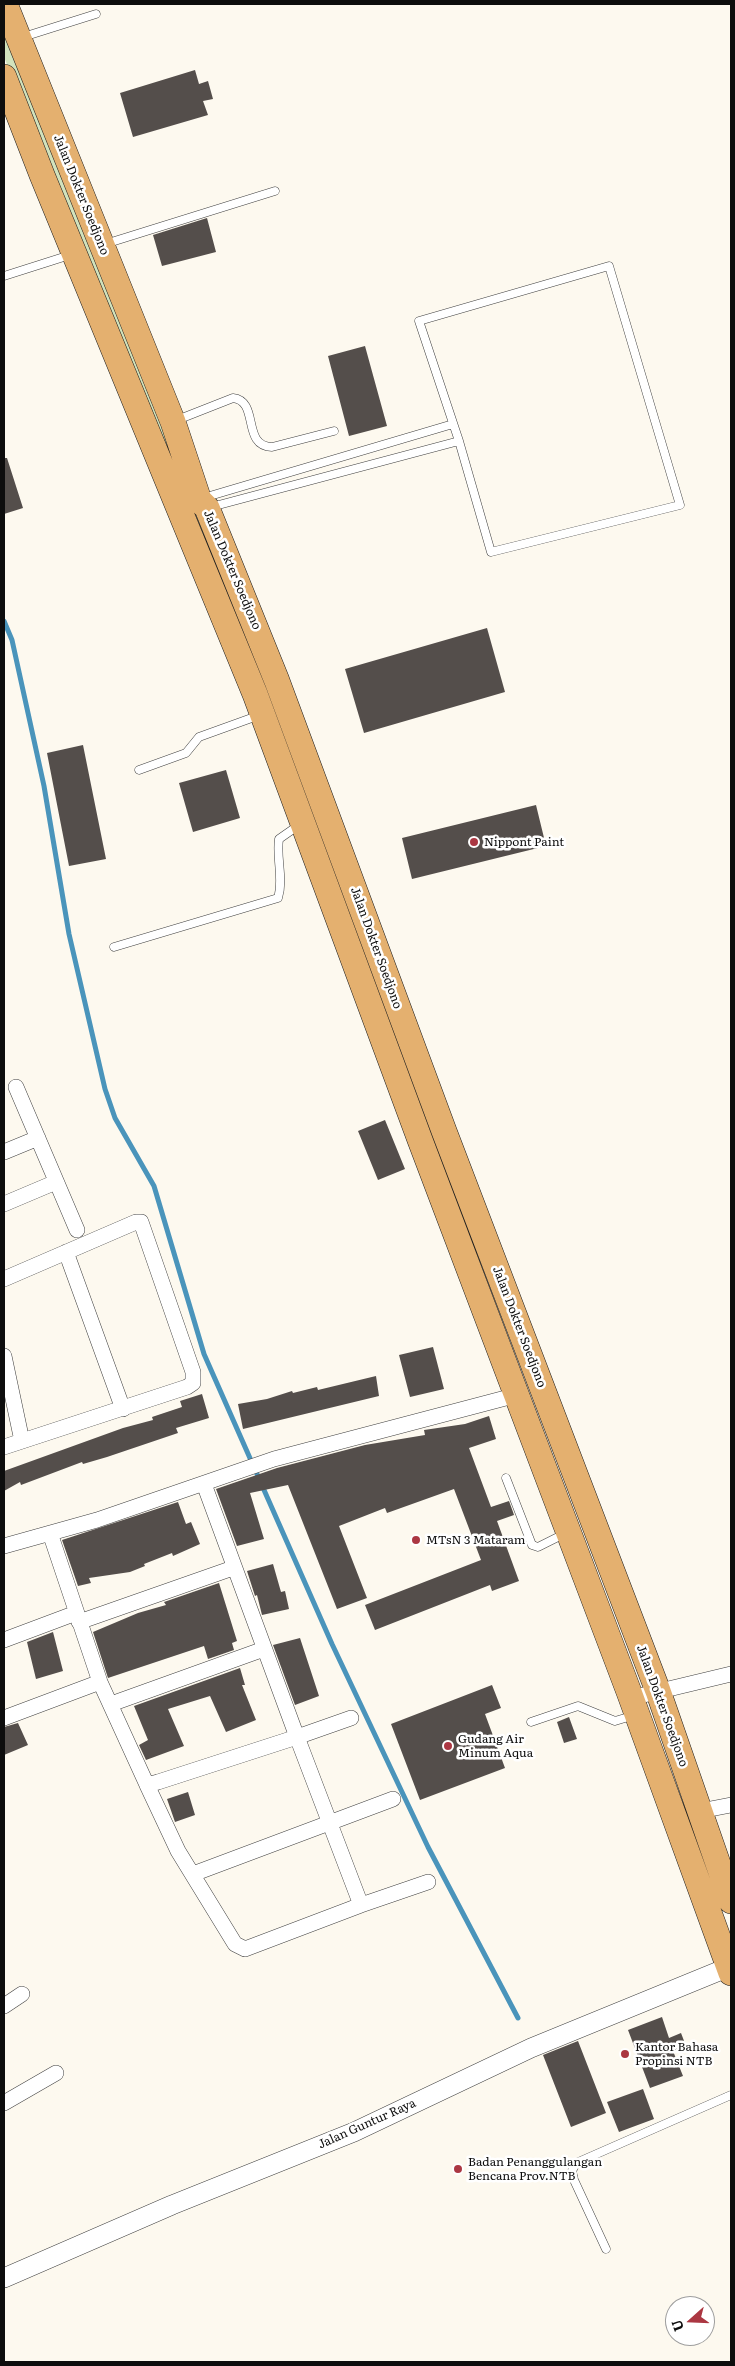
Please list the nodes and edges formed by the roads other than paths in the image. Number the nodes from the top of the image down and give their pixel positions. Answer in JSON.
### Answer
{"nodes":[{"id":1,"x":4,"y":4,"type":"edge"},
{"id":2,"x":96,"y":14,"type":"dead end"},
{"id":3,"x":18,"y":38,"type":"junction"},
{"id":4,"x":4,"y":77,"type":"edge"},
{"id":5,"x":275,"y":190,"type":"dead end"},
{"id":6,"x":101,"y":245,"type":"junction"},
{"id":7,"x":75,"y":254,"type":"junction"},
{"id":8,"x":4,"y":276,"type":"edge"},
{"id":9,"x":172,"y":422,"type":"junction"},
{"id":10,"x":453,"y":424,"type":"junction"},
{"id":11,"x":334,"y":430,"type":"dead end"},
{"id":12,"x":459,"y":441,"type":"junction"},
{"id":13,"x":203,"y":504,"type":"junction"},
{"id":14,"x":277,"y":681,"type":"junction"},
{"id":15,"x":262,"y":713,"type":"junction"},
{"id":16,"x":290,"y":717,"type":"junction"},
{"id":17,"x":139,"y":770,"type":"dead end"},
{"id":18,"x":303,"y":823,"type":"junction"},
{"id":19,"x":114,"y":947,"type":"dead end"},
{"id":20,"x":16,"y":1087,"type":"dead end"},
{"id":21,"x":429,"y":1091,"type":"junction"},
{"id":22,"x":405,"y":1100,"type":"junction"},
{"id":23,"x":444,"y":1131,"type":"junction"},
{"id":24,"x":38,"y":1138,"type":"junction"},
{"id":25,"x":420,"y":1140,"type":"junction"},
{"id":26,"x":4,"y":1152,"type":"edge"},
{"id":27,"x":56,"y":1182,"type":"junction"},
{"id":28,"x":4,"y":1204,"type":"edge"},
{"id":29,"x":77,"y":1230,"type":"dead end"},
{"id":30,"x":66,"y":1252,"type":"junction"},
{"id":31,"x":4,"y":1279,"type":"edge"},
{"id":32,"x":4,"y":1356,"type":"edge"},
{"id":33,"x":517,"y":1395,"type":"junction"},
{"id":34,"x":123,"y":1409,"type":"junction"},
{"id":35,"x":22,"y":1441,"type":"junction"},
{"id":36,"x":4,"y":1447,"type":"edge"},
{"id":37,"x":506,"y":1478,"type":"dead end"},
{"id":38,"x":204,"y":1484,"type":"junction"},
{"id":39,"x":568,"y":1532,"type":"junction"},
{"id":40,"x":50,"y":1533,"type":"junction"},
{"id":41,"x":4,"y":1546,"type":"edge"},
{"id":42,"x":233,"y":1568,"type":"junction"},
{"id":43,"x":77,"y":1618,"type":"junction"},
{"id":44,"x":4,"y":1640,"type":"edge"},
{"id":45,"x":264,"y":1650,"type":"junction"},
{"id":46,"x":731,"y":1674,"type":"edge"},
{"id":47,"x":100,"y":1682,"type":"junction"},
{"id":48,"x":663,"y":1690,"type":"junction"},
{"id":49,"x":111,"y":1704,"type":"junction"},
{"id":50,"x":634,"y":1706,"type":"junction"},
{"id":51,"x":4,"y":1718,"type":"edge"},
{"id":52,"x":351,"y":1718,"type":"dead end"},
{"id":53,"x":530,"y":1722,"type":"dead end"},
{"id":54,"x":297,"y":1737,"type":"junction"},
{"id":55,"x":147,"y":1785,"type":"junction"},
{"id":56,"x":393,"y":1799,"type":"dead end"},
{"id":57,"x":731,"y":1805,"type":"edge"},
{"id":58,"x":707,"y":1809,"type":"junction"},
{"id":59,"x":329,"y":1822,"type":"junction"},
{"id":60,"x":193,"y":1874,"type":"junction"},
{"id":61,"x":428,"y":1882,"type":"dead end"},
{"id":62,"x":729,"y":1886,"type":"edge"},
{"id":63,"x":362,"y":1904,"type":"junction"},
{"id":64,"x":730,"y":1970,"type":"edge"},
{"id":65,"x":22,"y":1994,"type":"dead end"},
{"id":66,"x":4,"y":2006,"type":"edge"},
{"id":67,"x":56,"y":2073,"type":"dead end"},
{"id":68,"x":731,"y":2094,"type":"edge"},
{"id":69,"x":4,"y":2102,"type":"edge"},
{"id":70,"x":606,"y":2249,"type":"dead end"},
{"id":71,"x":4,"y":2278,"type":"edge"}],
"edges":[{"from":1,"to":3,"type":"highway","name":"Jalan Dokter Soedjono"},
{"from":2,"to":3,"type":"lane"},
{"from":3,"to":6,"type":"highway","name":"Jalan Dokter Soedjono"},
{"from":4,"to":7,"type":"highway","name":"Jalan Dokter Soedjono"},
{"from":5,"to":6,"type":"lane"},
{"from":6,"to":9,"type":"highway","name":"Jalan Dokter Soedjono"},
{"from":7,"to":8,"type":"lane"},
{"from":7,"to":15,"type":"highway","name":"Jalan Dokter Soedjono"},
{"from":9,"to":11,"type":"lane"},
{"from":9,"to":13,"type":"highway","name":"Jalan Dokter Soedjono"},
{"from":10,"to":12,"type":"lane"},
{"from":10,"to":12,"type":"lane"},
{"from":10,"to":13,"type":"lane"},
{"from":12,"to":13,"type":"lane"},
{"from":13,"to":14,"type":"highway","name":"Jalan Dokter Soedjono"},
{"from":14,"to":15,"type":"highway"},
{"from":14,"to":16,"type":"highway","name":"Jalan Dokter Soedjono"},
{"from":15,"to":16,"type":"highway"},
{"from":15,"to":17,"type":"lane"},
{"from":15,"to":18,"type":"highway","name":"Jalan Dokter Soedjono"},
{"from":16,"to":21,"type":"highway","name":"Jalan Dokter Soedjono"},
{"from":18,"to":19,"type":"lane"},
{"from":18,"to":22,"type":"highway","name":"Jalan Dokter Soedjono"},
{"from":20,"to":24,"type":"street"},
{"from":21,"to":22,"type":"highway"},
{"from":21,"to":23,"type":"highway","name":"Jalan Dokter Soedjono"},
{"from":22,"to":25,"type":"highway","name":"Jalan Dokter Soedjono"},
{"from":23,"to":25,"type":"highway"},
{"from":23,"to":48,"type":"highway","name":"Jalan Dokter Soedjono"},
{"from":24,"to":26,"type":"street"},
{"from":24,"to":27,"type":"street"},
{"from":25,"to":33,"type":"highway","name":"Jalan Dokter Soedjono"},
{"from":27,"to":28,"type":"street"},
{"from":27,"to":29,"type":"street"},
{"from":30,"to":31,"type":"street"},
{"from":30,"to":34,"type":"street"},
{"from":30,"to":34,"type":"street"},
{"from":32,"to":35,"type":"street"},
{"from":33,"to":38,"type":"street"},
{"from":33,"to":39,"type":"highway","name":"Jalan Dokter Soedjono"},
{"from":34,"to":35,"type":"street"},
{"from":35,"to":36,"type":"street"},
{"from":37,"to":39,"type":"lane"},
{"from":38,"to":40,"type":"street"},
{"from":38,"to":42,"type":"street"},
{"from":39,"to":50,"type":"highway","name":"Jalan Dokter Soedjono"},
{"from":40,"to":41,"type":"street"},
{"from":40,"to":43,"type":"street"},
{"from":42,"to":43,"type":"street"},
{"from":42,"to":45,"type":"street"},
{"from":43,"to":44,"type":"street"},
{"from":43,"to":47,"type":"street"},
{"from":45,"to":49,"type":"street"},
{"from":45,"to":54,"type":"street"},
{"from":46,"to":48,"type":"street"},
{"from":47,"to":49,"type":"street"},
{"from":47,"to":51,"type":"street"},
{"from":48,"to":50,"type":"street"},
{"from":48,"to":58,"type":"highway","name":"Jalan Dokter Soedjono"},
{"from":49,"to":55,"type":"street"},
{"from":50,"to":53,"type":"lane"},
{"from":50,"to":64,"type":"highway","name":"Jalan Dokter Soedjono"},
{"from":52,"to":54,"type":"street"},
{"from":54,"to":55,"type":"street"},
{"from":54,"to":59,"type":"street"},
{"from":55,"to":60,"type":"street"},
{"from":56,"to":59,"type":"street"},
{"from":57,"to":58,"type":"street"},
{"from":58,"to":62,"type":"highway","name":"Jalan Dokter Soedjono"},
{"from":59,"to":60,"type":"street"},
{"from":59,"to":63,"type":"street"},
{"from":60,"to":63,"type":"street"},
{"from":61,"to":63,"type":"street"},
{"from":64,"to":71,"type":"street","name":"Jalan Guntur Raya"},
{"from":65,"to":66,"type":"street"},
{"from":67,"to":69,"type":"street"},
{"from":68,"to":70,"type":"lane"}]}
